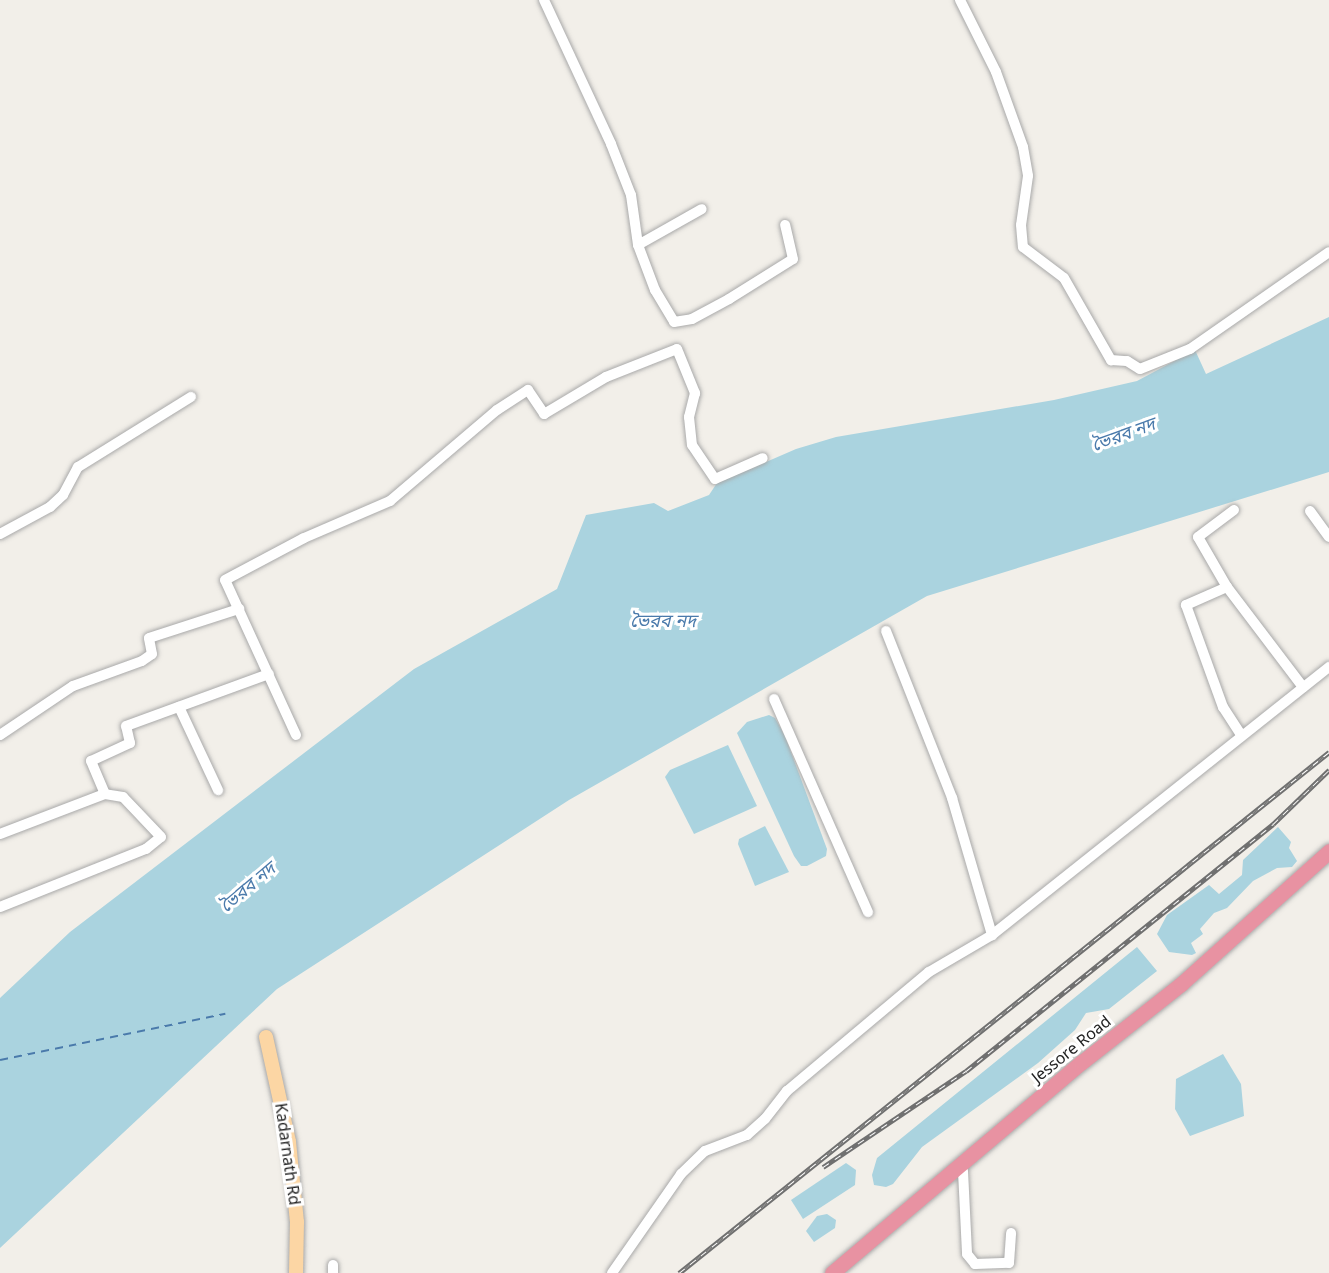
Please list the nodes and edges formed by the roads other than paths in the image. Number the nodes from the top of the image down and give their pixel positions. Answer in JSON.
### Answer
{"nodes":[{"id":1,"x":544,"y":0,"type":"edge"},
{"id":2,"x":960,"y":0,"type":"edge"},
{"id":3,"x":702,"y":209,"type":"dead end"},
{"id":4,"x":785,"y":225,"type":"dead end"},
{"id":5,"x":638,"y":244,"type":"junction"},
{"id":6,"x":1329,"y":252,"type":"edge"},
{"id":7,"x":191,"y":397,"type":"dead end"},
{"id":8,"x":763,"y":458,"type":"dead end"},
{"id":9,"x":1234,"y":510,"type":"dead end"},
{"id":10,"x":1310,"y":511,"type":"dead end"},
{"id":11,"x":0,"y":534,"type":"edge"},
{"id":12,"x":1329,"y":537,"type":"edge"},
{"id":13,"x":1227,"y":586,"type":"junction"},
{"id":14,"x":239,"y":609,"type":"junction"},
{"id":15,"x":886,"y":631,"type":"dead end"},
{"id":16,"x":1329,"y":667,"type":"edge"},
{"id":17,"x":269,"y":674,"type":"junction"},
{"id":18,"x":1303,"y":687,"type":"junction"},
{"id":19,"x":774,"y":699,"type":"dead end"},
{"id":20,"x":179,"y":707,"type":"junction"},
{"id":21,"x":0,"y":735,"type":"edge"},
{"id":22,"x":296,"y":735,"type":"dead end"},
{"id":23,"x":1240,"y":735,"type":"junction"},
{"id":24,"x":219,"y":790,"type":"dead end"},
{"id":25,"x":105,"y":794,"type":"junction"},
{"id":26,"x":0,"y":834,"type":"edge"},
{"id":27,"x":1329,"y":851,"type":"edge"},
{"id":28,"x":1329,"y":864,"type":"edge"},
{"id":29,"x":0,"y":907,"type":"edge"},
{"id":30,"x":868,"y":912,"type":"dead end"},
{"id":31,"x":992,"y":934,"type":"junction"},
{"id":32,"x":266,"y":1037,"type":"dead end"},
{"id":33,"x":963,"y":1171,"type":"junction"},
{"id":34,"x":1011,"y":1233,"type":"dead end"},
{"id":35,"x":296,"y":1273,"type":"edge"},
{"id":36,"x":612,"y":1273,"type":"edge"},
{"id":37,"x":832,"y":1273,"type":"edge"},
{"id":38,"x":843,"y":1273,"type":"edge"}],
"edges":[{"from":1,"to":5,"type":"street"},
{"from":2,"to":6,"type":"street"},
{"from":3,"to":5,"type":"street"},
{"from":4,"to":5,"type":"street"},
{"from":7,"to":11,"type":"street"},
{"from":8,"to":14,"type":"street"},
{"from":9,"to":13,"type":"street"},
{"from":10,"to":12,"type":"street"},
{"from":13,"to":18,"type":"street"},
{"from":13,"to":23,"type":"street"},
{"from":14,"to":17,"type":"street"},
{"from":14,"to":21,"type":"street"},
{"from":15,"to":31,"type":"street"},
{"from":16,"to":18,"type":"street"},
{"from":17,"to":20,"type":"street"},
{"from":17,"to":22,"type":"street"},
{"from":18,"to":23,"type":"street"},
{"from":19,"to":30,"type":"street"},
{"from":20,"to":24,"type":"street"},
{"from":20,"to":25,"type":"street"},
{"from":23,"to":31,"type":"street"},
{"from":25,"to":26,"type":"street"},
{"from":25,"to":29,"type":"street"},
{"from":27,"to":37,"type":"highway","name":"Jessore Road"},
{"from":28,"to":33,"type":"highway","name":"Jessore Road"},
{"from":31,"to":36,"type":"street"},
{"from":32,"to":35,"type":"main road","name":"Kadarnath Rd"},
{"from":33,"to":34,"type":"street"},
{"from":33,"to":38,"type":"highway","name":"Jessore Road"}]}
